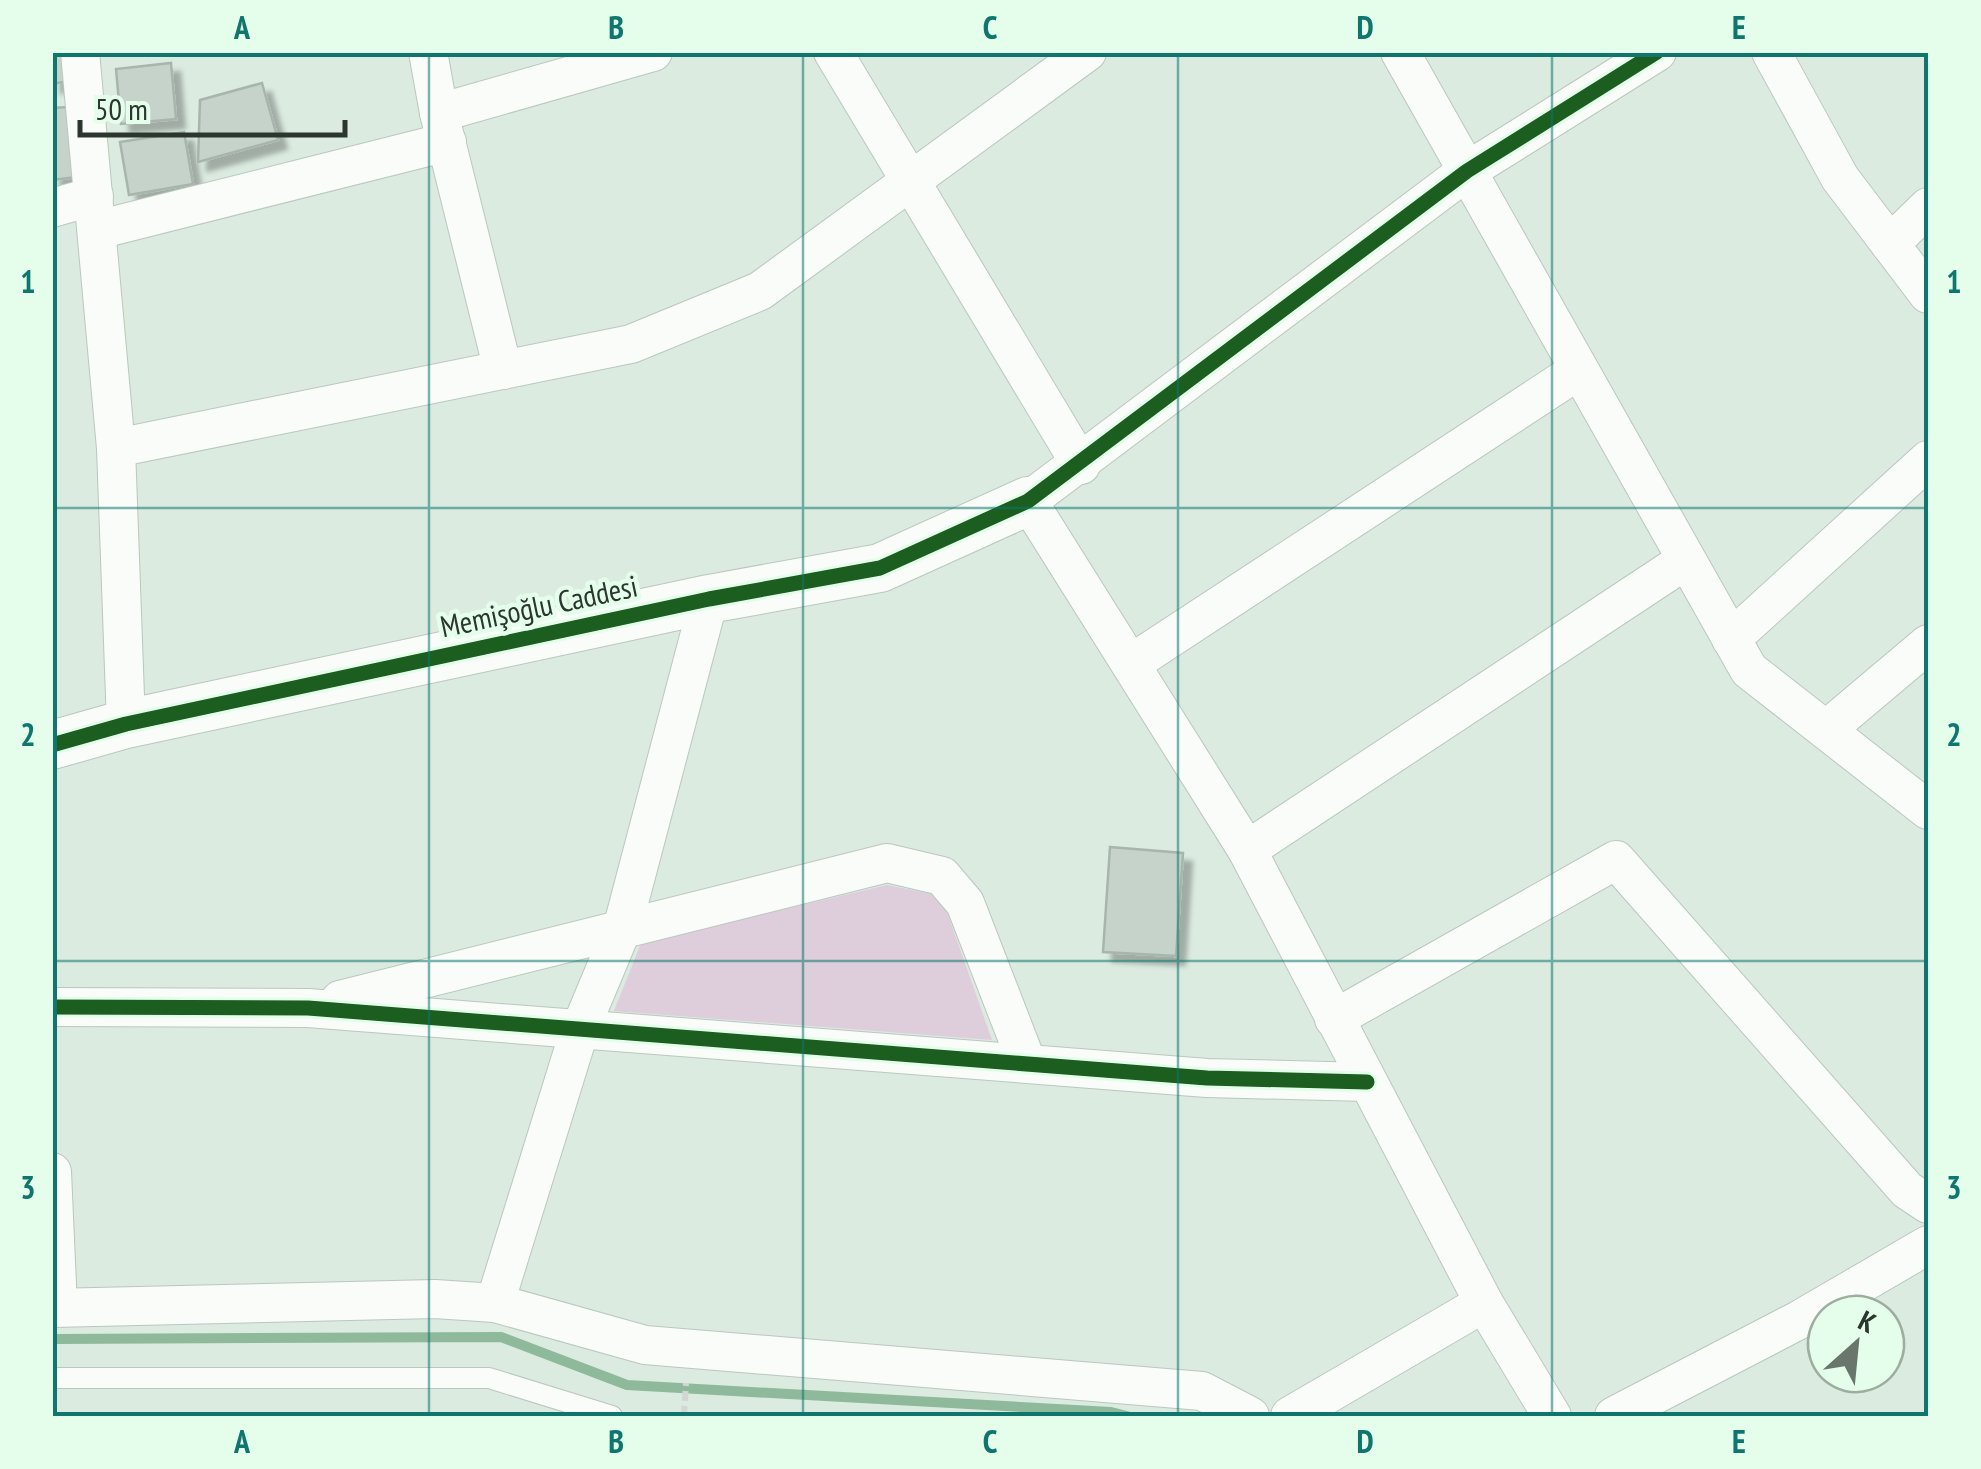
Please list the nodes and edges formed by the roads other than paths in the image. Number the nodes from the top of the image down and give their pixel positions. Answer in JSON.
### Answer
{"nodes":[{"id":1,"x":80,"y":52,"type":"edge"},
{"id":2,"x":428,"y":52,"type":"edge"},
{"id":3,"x":653,"y":52,"type":"edge"},
{"id":4,"x":833,"y":52,"type":"edge"},
{"id":5,"x":1087,"y":52,"type":"edge"},
{"id":6,"x":1400,"y":52,"type":"edge"},
{"id":7,"x":1657,"y":52,"type":"edge"},
{"id":8,"x":1771,"y":52,"type":"edge"},
{"id":9,"x":443,"y":128,"type":"junction"},
{"id":10,"x":1467,"y":171,"type":"junction"},
{"id":11,"x":908,"y":180,"type":"junction"},
{"id":12,"x":1928,"y":207,"type":"edge"},
{"id":13,"x":52,"y":208,"type":"edge"},
{"id":14,"x":95,"y":213,"type":"junction"},
{"id":15,"x":1890,"y":244,"type":"junction"},
{"id":16,"x":1928,"y":294,"type":"edge"},
{"id":17,"x":503,"y":370,"type":"junction"},
{"id":18,"x":1580,"y":370,"type":"junction"},
{"id":19,"x":116,"y":448,"type":"junction"},
{"id":20,"x":1928,"y":460,"type":"edge"},
{"id":21,"x":1081,"y":465,"type":"junction"},
{"id":22,"x":1028,"y":501,"type":"junction"},
{"id":23,"x":1686,"y":560,"type":"junction"},
{"id":24,"x":709,"y":599,"type":"junction"},
{"id":25,"x":1731,"y":640,"type":"junction"},
{"id":26,"x":1928,"y":644,"type":"edge"},
{"id":27,"x":1132,"y":664,"type":"junction"},
{"id":28,"x":126,"y":724,"type":"junction"},
{"id":29,"x":1826,"y":730,"type":"junction"},
{"id":30,"x":52,"y":745,"type":"edge"},
{"id":31,"x":1928,"y":810,"type":"edge"},
{"id":32,"x":1247,"y":850,"type":"junction"},
{"id":33,"x":622,"y":930,"type":"junction"},
{"id":34,"x":52,"y":1007,"type":"edge"},
{"id":35,"x":308,"y":1008,"type":"junction"},
{"id":36,"x":1334,"y":1020,"type":"junction"},
{"id":37,"x":579,"y":1032,"type":"junction"},
{"id":38,"x":1027,"y":1063,"type":"junction"},
{"id":39,"x":1367,"y":1082,"type":"junction"},
{"id":40,"x":52,"y":1172,"type":"edge"},
{"id":41,"x":1928,"y":1204,"type":"edge"},
{"id":42,"x":1928,"y":1246,"type":"edge"},
{"id":43,"x":494,"y":1303,"type":"junction"},
{"id":44,"x":1484,"y":1303,"type":"junction"},
{"id":45,"x":55,"y":1308,"type":"edge"},
{"id":46,"x":52,"y":1378,"type":"edge"},
{"id":47,"x":612,"y":1416,"type":"edge"},
{"id":48,"x":1250,"y":1416,"type":"edge"},
{"id":49,"x":1290,"y":1416,"type":"edge"},
{"id":50,"x":1552,"y":1416,"type":"edge"},
{"id":51,"x":1614,"y":1416,"type":"edge"}],
"edges":[{"from":1,"to":14,"type":"street"},
{"from":2,"to":9,"type":"street"},
{"from":3,"to":9,"type":"street"},
{"from":4,"to":11,"type":"street"},
{"from":5,"to":11,"type":"street"},
{"from":6,"to":10,"type":"street"},
{"from":7,"to":10,"type":"street"},
{"from":8,"to":15,"type":"street"},
{"from":9,"to":14,"type":"street"},
{"from":9,"to":17,"type":"street"},
{"from":10,"to":18,"type":"street"},
{"from":10,"to":21,"type":"street"},
{"from":11,"to":17,"type":"street"},
{"from":11,"to":21,"type":"street"},
{"from":12,"to":15,"type":"street"},
{"from":13,"to":14,"type":"street"},
{"from":14,"to":19,"type":"street"},
{"from":15,"to":16,"type":"street"},
{"from":17,"to":19,"type":"street"},
{"from":18,"to":23,"type":"street"},
{"from":18,"to":27,"type":"street"},
{"from":19,"to":28,"type":"street"},
{"from":20,"to":25,"type":"street"},
{"from":21,"to":22,"type":"street"},
{"from":22,"to":24,"type":"street","name":"Memişoğlu Caddesi"},
{"from":22,"to":27,"type":"street"},
{"from":23,"to":25,"type":"street"},
{"from":23,"to":32,"type":"street"},
{"from":24,"to":28,"type":"street","name":"Memişoğlu Caddesi"},
{"from":24,"to":33,"type":"street"},
{"from":25,"to":29,"type":"street"},
{"from":26,"to":29,"type":"street"},
{"from":27,"to":32,"type":"street"},
{"from":28,"to":30,"type":"street","name":"Memişoğlu Caddesi"},
{"from":29,"to":31,"type":"street"},
{"from":32,"to":36,"type":"street"},
{"from":33,"to":35,"type":"street"},
{"from":33,"to":37,"type":"street"},
{"from":33,"to":38,"type":"street"},
{"from":34,"to":35,"type":"street"},
{"from":35,"to":37,"type":"street"},
{"from":36,"to":39,"type":"street"},
{"from":36,"to":41,"type":"street"},
{"from":37,"to":38,"type":"street"},
{"from":37,"to":43,"type":"street"},
{"from":38,"to":39,"type":"street"},
{"from":39,"to":44,"type":"street"},
{"from":40,"to":45,"type":"street"},
{"from":42,"to":51,"type":"street"},
{"from":43,"to":45,"type":"street"},
{"from":43,"to":48,"type":"street"},
{"from":44,"to":49,"type":"street"},
{"from":44,"to":50,"type":"street"},
{"from":46,"to":47,"type":"lane"}]}
